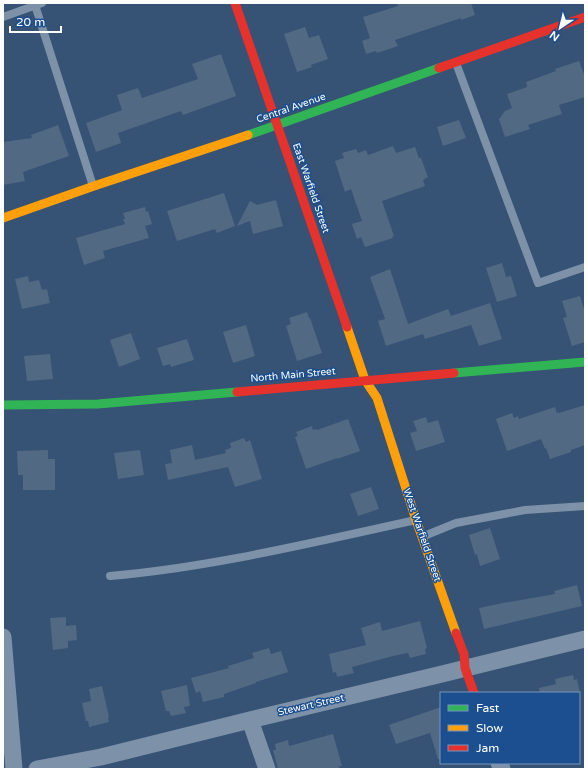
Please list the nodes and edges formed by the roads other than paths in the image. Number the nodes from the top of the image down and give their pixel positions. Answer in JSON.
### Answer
{"nodes":[{"id":1,"x":235,"y":3,"type":"edge"},
{"id":2,"x":38,"y":4,"type":"edge"},
{"id":3,"x":3,"y":17,"type":"edge"},
{"id":4,"x":585,"y":17,"type":"edge"},
{"id":5,"x":456,"y":62,"type":"junction"},
{"id":6,"x":278,"y":125,"type":"junction"},
{"id":7,"x":94,"y":186,"type":"junction"},
{"id":8,"x":3,"y":218,"type":"edge"},
{"id":9,"x":585,"y":267,"type":"edge"},
{"id":10,"x":585,"y":362,"type":"edge"},
{"id":11,"x":365,"y":380,"type":"junction"},
{"id":12,"x":3,"y":405,"type":"edge"},
{"id":13,"x":585,"y":506,"type":"edge"},
{"id":14,"x":416,"y":520,"type":"junction"},
{"id":15,"x":423,"y":536,"type":"junction"},
{"id":16,"x":110,"y":576,"type":"dead end"},
{"id":17,"x":3,"y":637,"type":"edge"},
{"id":18,"x":585,"y":639,"type":"edge"},
{"id":19,"x":465,"y":668,"type":"junction"},
{"id":20,"x":474,"y":692,"type":"edge"},
{"id":21,"x":250,"y":720,"type":"junction"},
{"id":22,"x":14,"y":769,"type":"edge"},
{"id":23,"x":38,"y":769,"type":"edge"},
{"id":24,"x":267,"y":769,"type":"edge"}],
"edges":[{"from":1,"to":6,"type":"street","name":"East Warfield Street"},
{"from":2,"to":3,"type":"lane"},
{"from":2,"to":7,"type":"lane"},
{"from":4,"to":5,"type":"street","name":"Central Avenue"},
{"from":5,"to":6,"type":"street","name":"Central Avenue"},
{"from":5,"to":9,"type":"lane"},
{"from":6,"to":7,"type":"street","name":"Central Avenue"},
{"from":6,"to":11,"type":"street","name":"East Warfield Street"},
{"from":7,"to":8,"type":"street","name":"Central Avenue"},
{"from":10,"to":11,"type":"street","name":"North Main Street"},
{"from":11,"to":12,"type":"street","name":"North Main Street"},
{"from":11,"to":14,"type":"street","name":"West Warfield Street"},
{"from":13,"to":15,"type":"lane"},
{"from":14,"to":15,"type":"street","name":"West Warfield Street"},
{"from":14,"to":16,"type":"lane"},
{"from":15,"to":19,"type":"street","name":"West Warfield Street"},
{"from":17,"to":22,"type":"street"},
{"from":18,"to":19,"type":"street","name":"Stewart Street"},
{"from":19,"to":20,"type":"street","name":"West Warfield Street"},
{"from":19,"to":21,"type":"street","name":"Stewart Street"},
{"from":21,"to":23,"type":"street","name":"Stewart Street"},
{"from":21,"to":24,"type":"street"}]}
